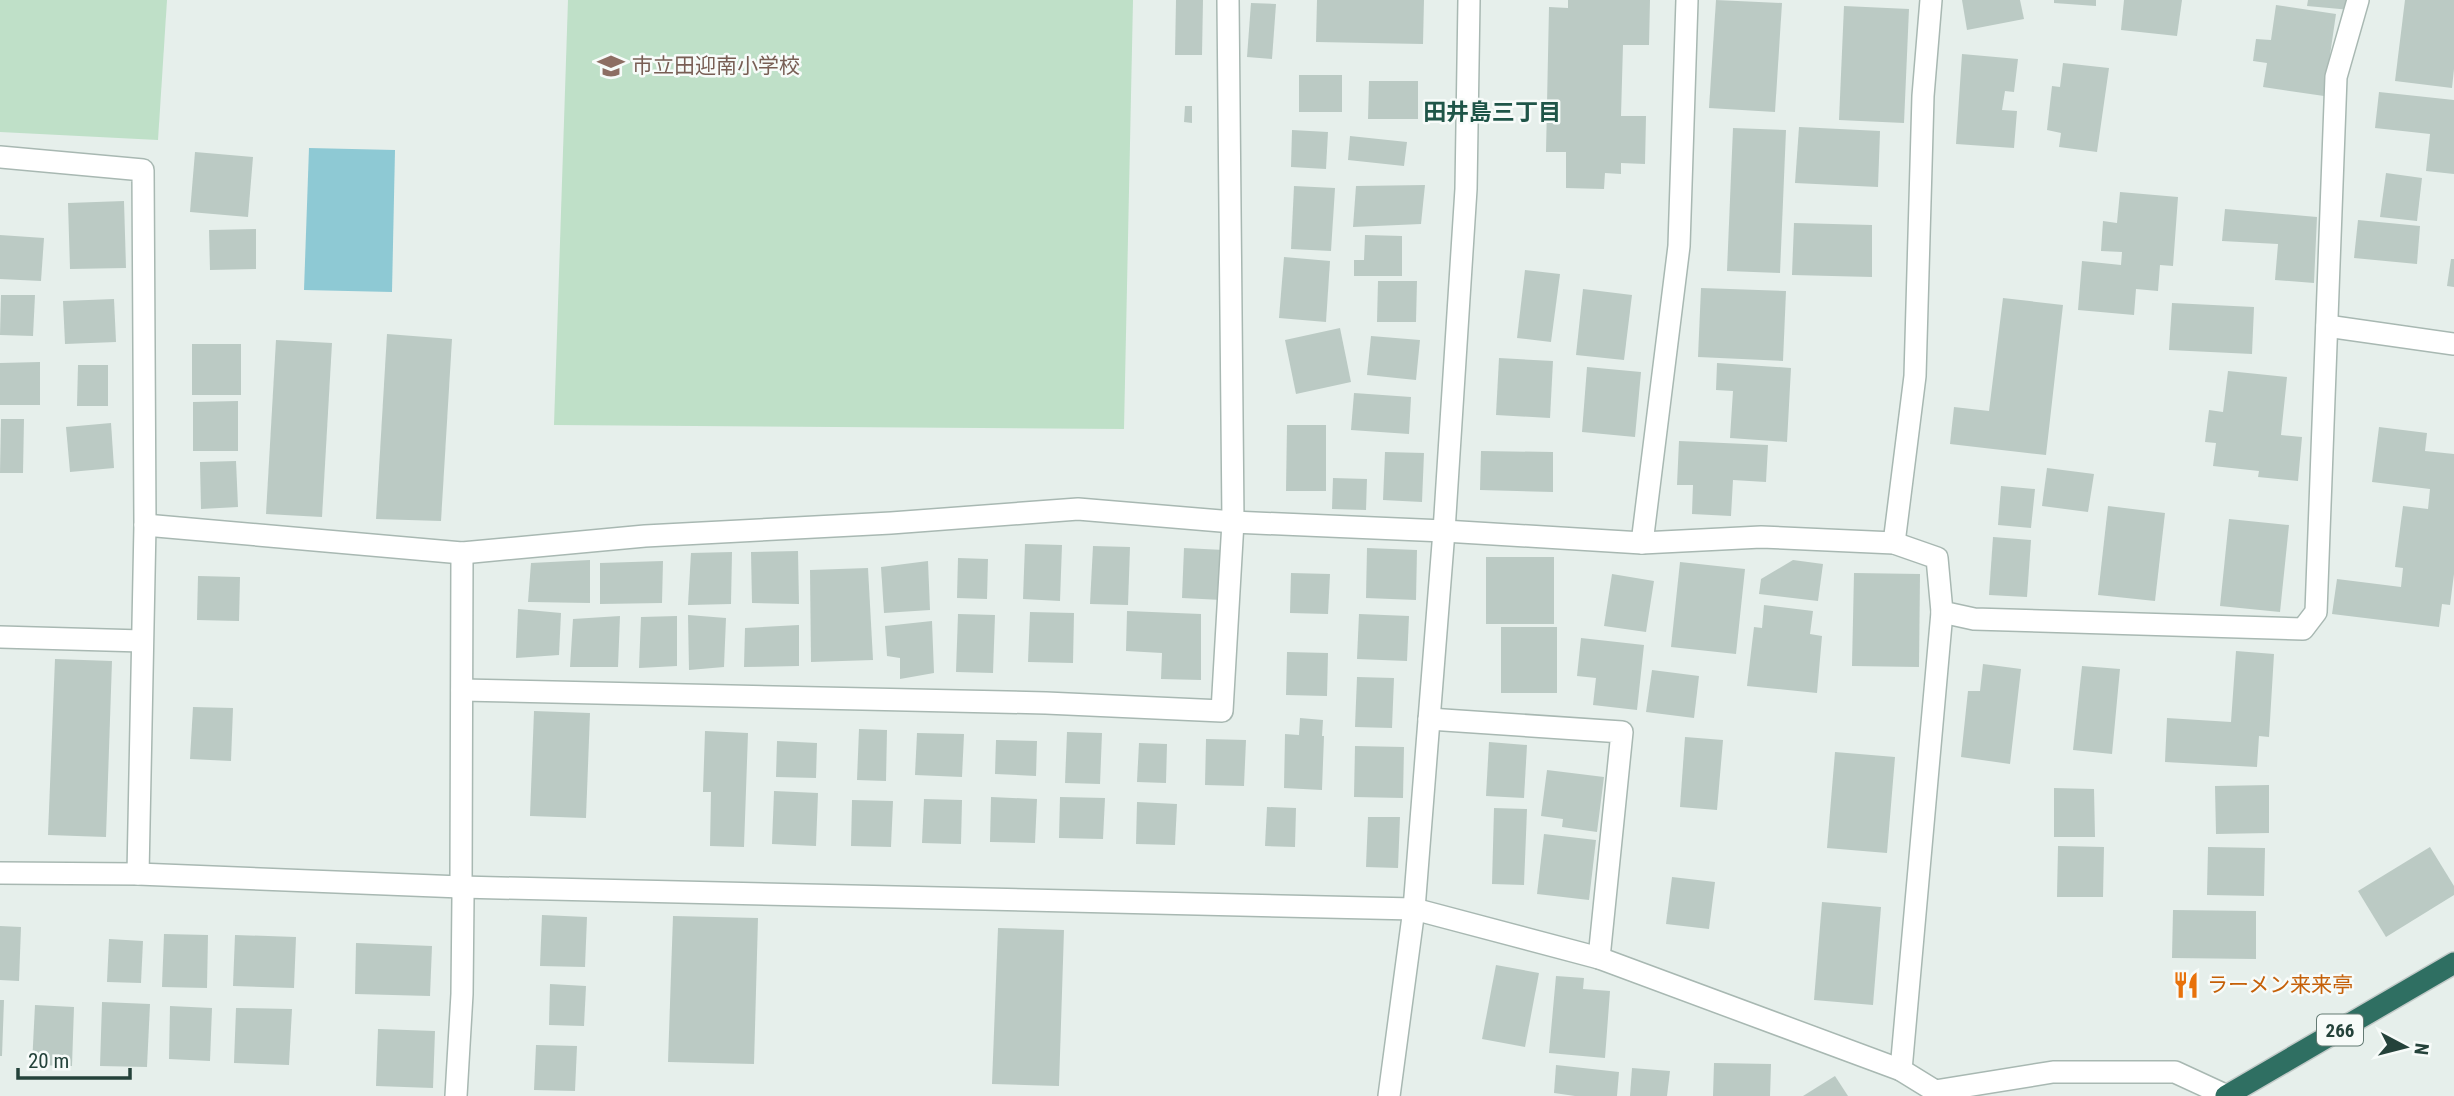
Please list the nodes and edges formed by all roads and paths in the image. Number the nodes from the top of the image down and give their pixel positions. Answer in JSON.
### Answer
{"nodes":[{"id":1,"x":1228,"y":0,"type":"edge"},
{"id":2,"x":1468,"y":0,"type":"edge"},
{"id":3,"x":1686,"y":0,"type":"edge"},
{"id":4,"x":1931,"y":0,"type":"edge"},
{"id":5,"x":2358,"y":0,"type":"edge"},
{"id":6,"x":0,"y":157,"type":"edge"},
{"id":7,"x":2327,"y":326,"type":"junction"},
{"id":8,"x":2454,"y":344,"type":"edge"},
{"id":9,"x":1233,"y":523,"type":"junction"},
{"id":10,"x":145,"y":526,"type":"junction"},
{"id":11,"x":1444,"y":531,"type":"junction"},
{"id":12,"x":1642,"y":543,"type":"junction"},
{"id":13,"x":1894,"y":543,"type":"junction"},
{"id":14,"x":461,"y":553,"type":"junction"},
{"id":15,"x":1942,"y":612,"type":"junction"},
{"id":16,"x":0,"y":637,"type":"edge"},
{"id":17,"x":142,"y":641,"type":"junction"},
{"id":18,"x":462,"y":690,"type":"junction"},
{"id":19,"x":1429,"y":719,"type":"junction"},
{"id":20,"x":0,"y":873,"type":"edge"},
{"id":21,"x":138,"y":874,"type":"junction"},
{"id":22,"x":461,"y":887,"type":"junction"},
{"id":23,"x":1414,"y":909,"type":"junction"},
{"id":24,"x":1599,"y":958,"type":"junction"},
{"id":25,"x":2454,"y":963,"type":"edge"},
{"id":26,"x":1901,"y":1070,"type":"junction"},
{"id":27,"x":456,"y":1096,"type":"edge"},
{"id":28,"x":1389,"y":1096,"type":"edge"},
{"id":29,"x":2227,"y":1096,"type":"edge"}],
"edges":[{"from":1,"to":9,"type":"street"},
{"from":2,"to":11,"type":"street"},
{"from":3,"to":12,"type":"street"},
{"from":4,"to":13,"type":"street"},
{"from":5,"to":7,"type":"street"},
{"from":6,"to":10,"type":"street"},
{"from":7,"to":8,"type":"street"},
{"from":7,"to":15,"type":"street"},
{"from":9,"to":11,"type":"street"},
{"from":9,"to":14,"type":"street"},
{"from":9,"to":18,"type":"street"},
{"from":10,"to":14,"type":"street"},
{"from":10,"to":17,"type":"street"},
{"from":11,"to":12,"type":"street"},
{"from":11,"to":19,"type":"street"},
{"from":12,"to":13,"type":"street"},
{"from":13,"to":15,"type":"street"},
{"from":14,"to":18,"type":"street"},
{"from":15,"to":26,"type":"street"},
{"from":16,"to":17,"type":"street"},
{"from":17,"to":21,"type":"street"},
{"from":18,"to":22,"type":"street"},
{"from":19,"to":23,"type":"street"},
{"from":19,"to":24,"type":"street"},
{"from":20,"to":21,"type":"street"},
{"from":21,"to":22,"type":"street"},
{"from":22,"to":23,"type":"street"},
{"from":22,"to":27,"type":"street"},
{"from":23,"to":24,"type":"street"},
{"from":23,"to":28,"type":"street"},
{"from":24,"to":26,"type":"street"},
{"from":25,"to":29,"type":"highway","number":"266"},
{"from":26,"to":29,"type":"street"}]}
